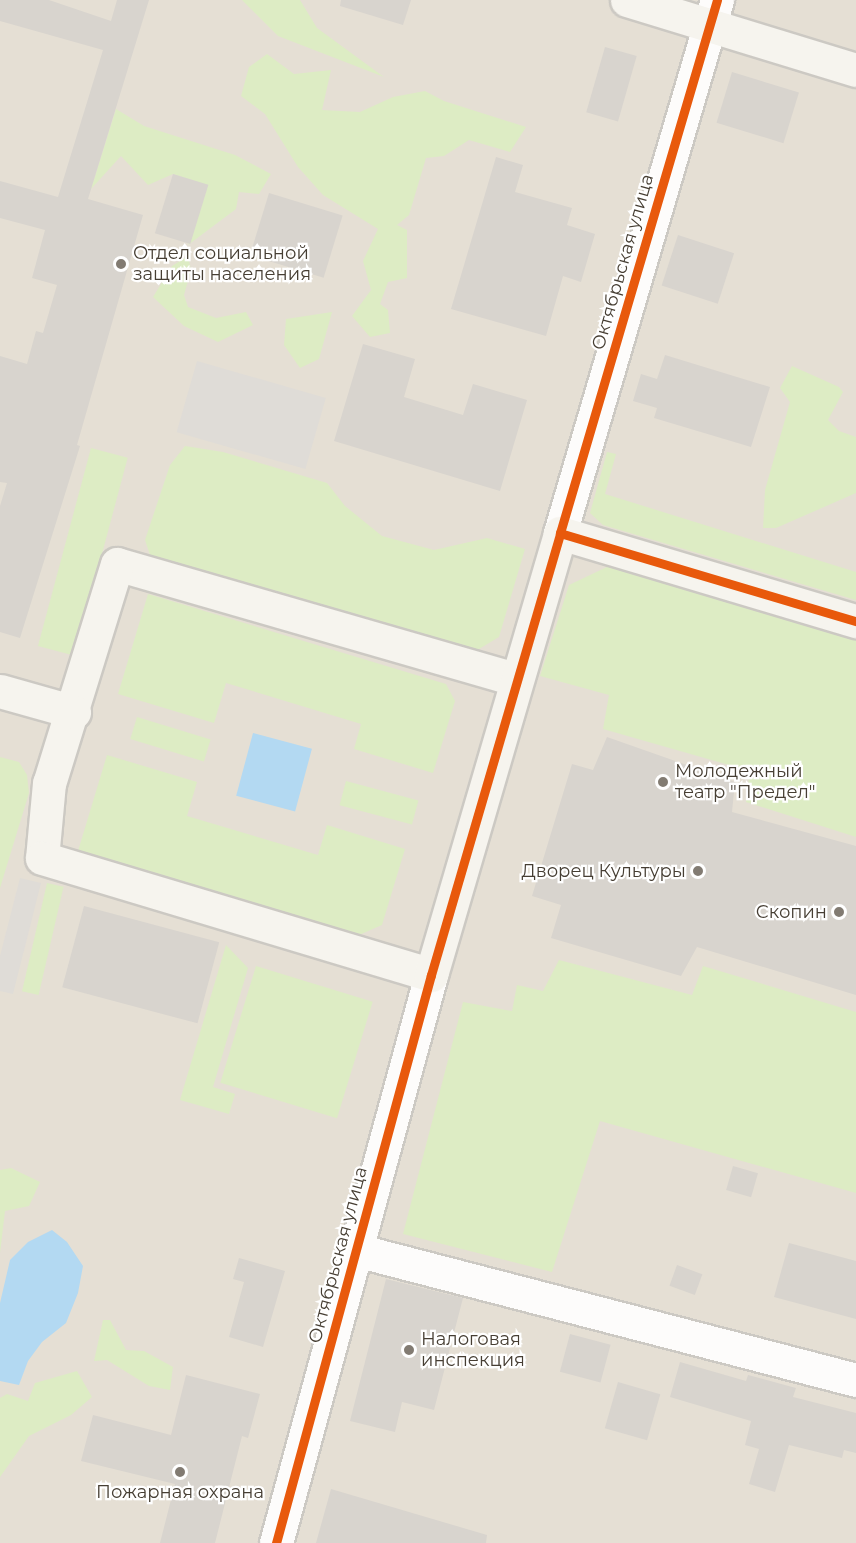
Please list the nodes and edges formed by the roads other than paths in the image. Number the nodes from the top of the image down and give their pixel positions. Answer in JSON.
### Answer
{"nodes":[{"id":1,"x":627,"y":0,"type":"edge"},
{"id":2,"x":713,"y":13,"type":"edge"},
{"id":3,"x":856,"y":70,"type":"edge"},
{"id":4,"x":560,"y":533,"type":"junction"},
{"id":5,"x":856,"y":621,"type":"edge"},
{"id":6,"x":515,"y":679,"type":"junction"},
{"id":7,"x":0,"y":691,"type":"edge"},
{"id":8,"x":74,"y":712,"type":"junction"},
{"id":9,"x":431,"y":975,"type":"junction"},
{"id":10,"x":356,"y":1250,"type":"junction"},
{"id":11,"x":856,"y":1380,"type":"edge"},
{"id":12,"x":276,"y":1543,"type":"edge"}],
"edges":[{"from":1,"to":2,"type":"street"},
{"from":2,"to":3,"type":"street"},
{"from":2,"to":4,"type":"street","name":"Октябрьская улица"},
{"from":4,"to":5,"type":"street"},
{"from":4,"to":6,"type":"street"},
{"from":6,"to":8,"type":"street"},
{"from":6,"to":9,"type":"street"},
{"from":7,"to":8,"type":"street"},
{"from":8,"to":9,"type":"street"},
{"from":9,"to":10,"type":"street","name":"Октябрьская улица"},
{"from":10,"to":11,"type":"street"},
{"from":10,"to":12,"type":"street","name":"Октябрьская улица"}]}
